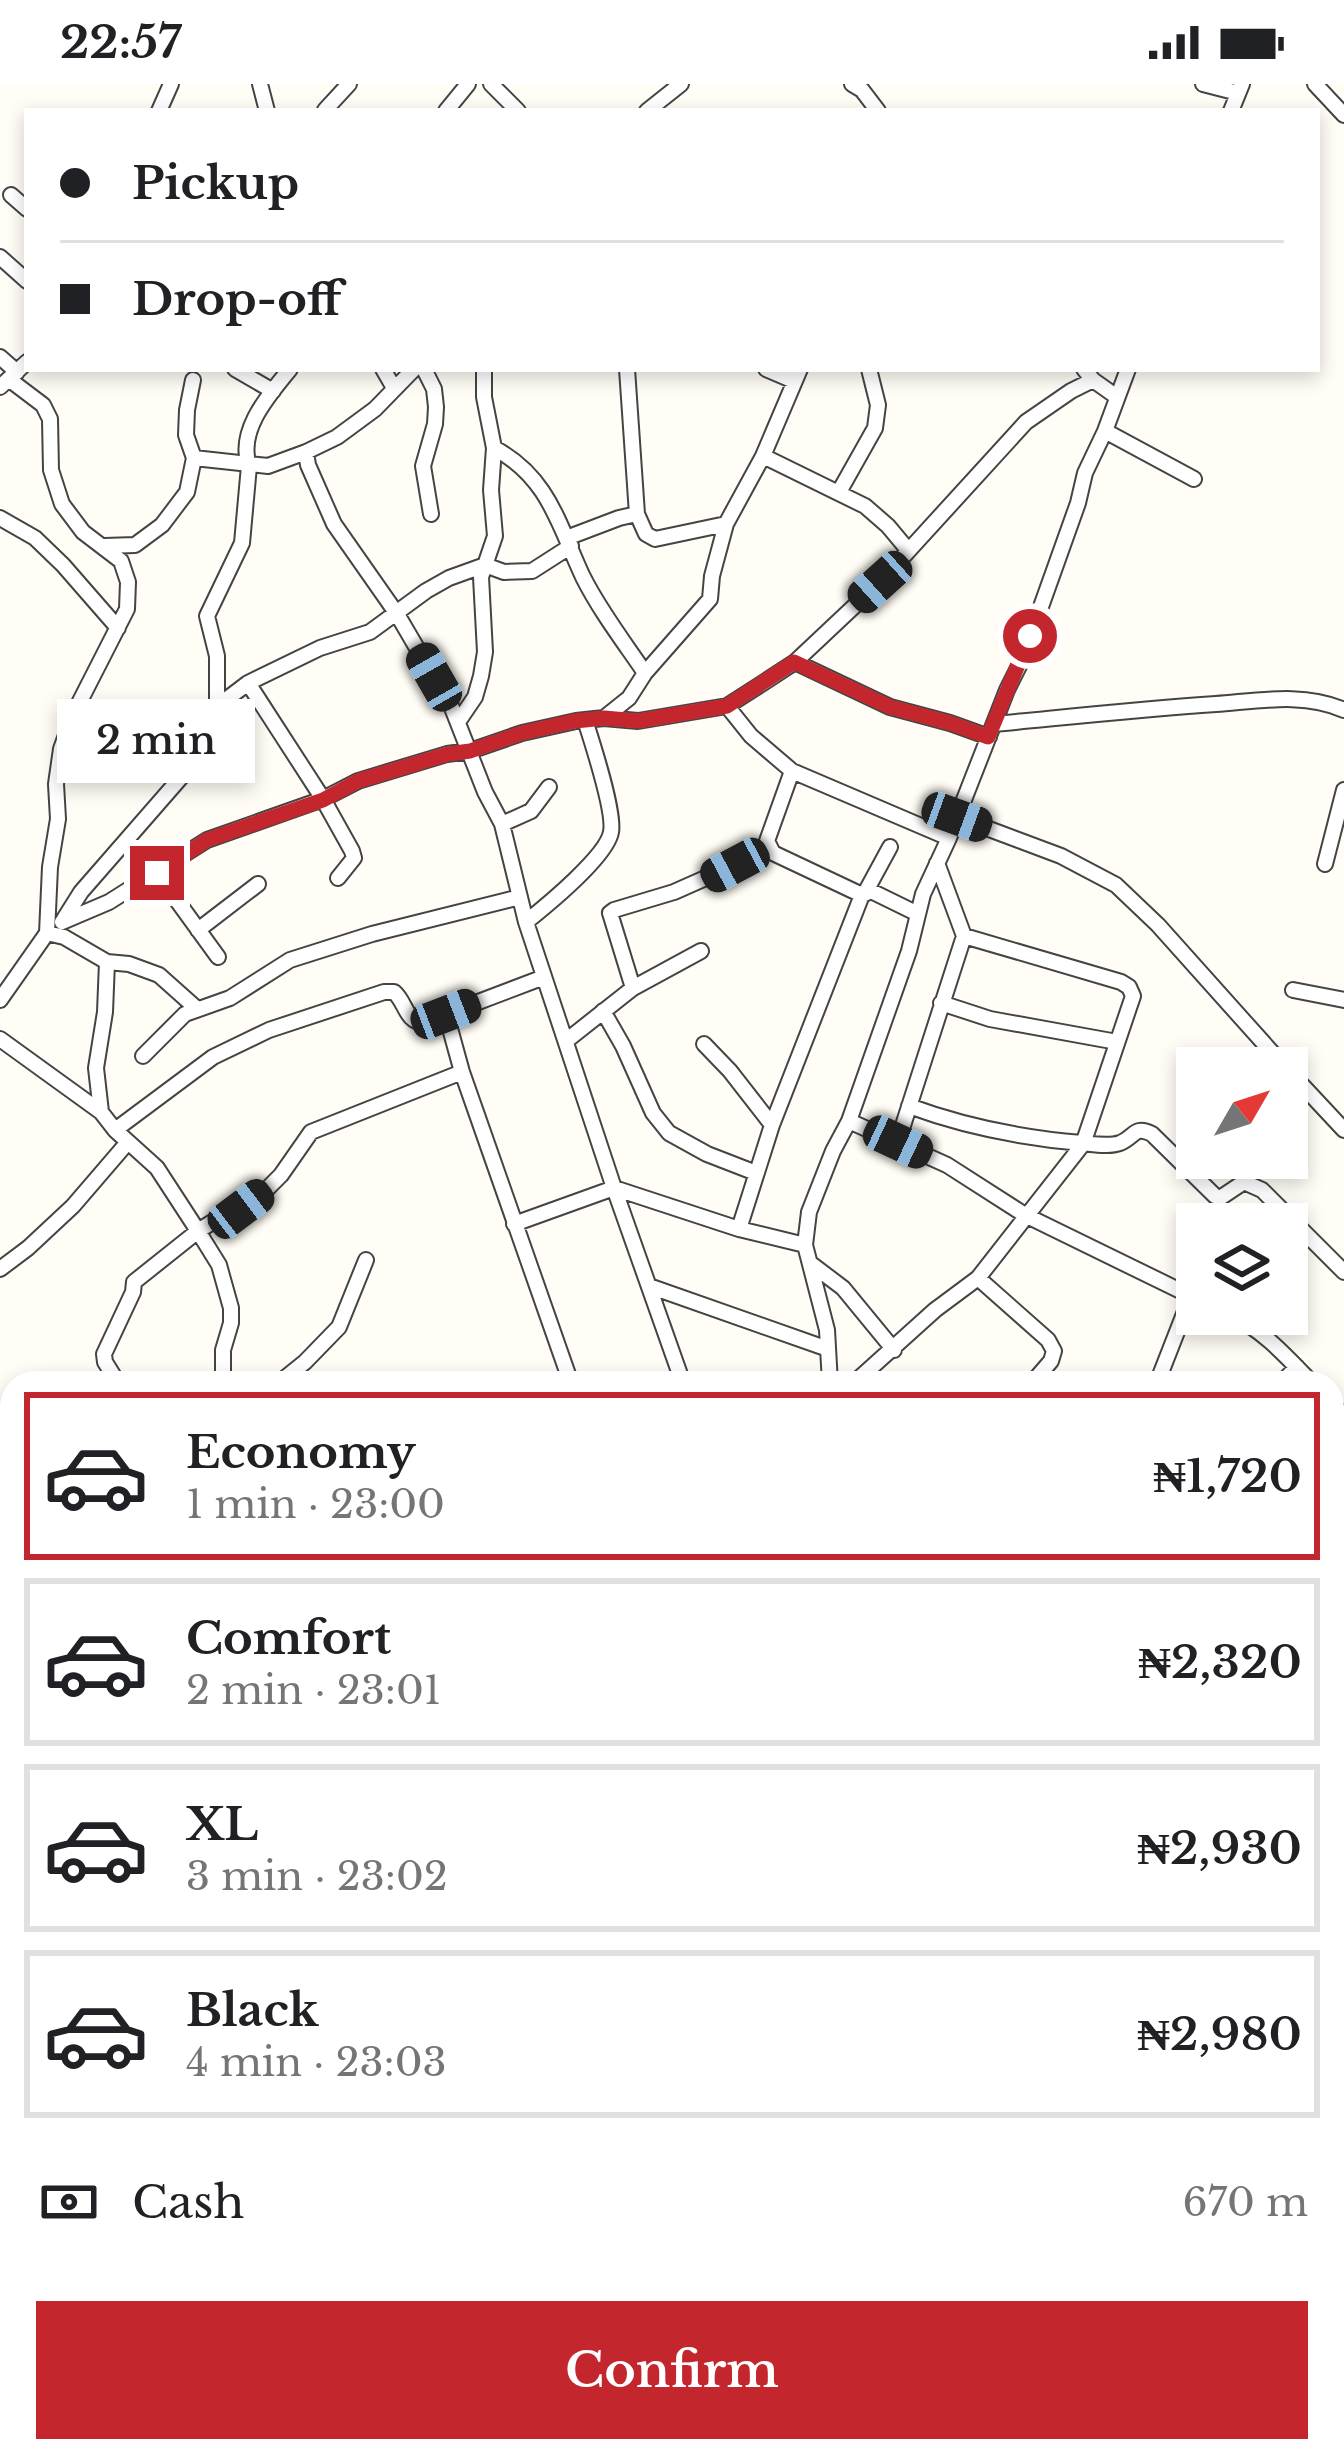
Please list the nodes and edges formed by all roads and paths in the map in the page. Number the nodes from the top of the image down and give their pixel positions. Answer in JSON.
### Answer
{"nodes":[{"id":1,"x":349,"y":84,"type":"edge"},
{"id":2,"x":468,"y":84,"type":"edge"},
{"id":3,"x":491,"y":84,"type":"edge"},
{"id":4,"x":682,"y":84,"type":"edge"},
{"id":5,"x":852,"y":84,"type":"edge"},
{"id":6,"x":1203,"y":84,"type":"edge"},
{"id":7,"x":1315,"y":84,"type":"edge"},
{"id":8,"x":1240,"y":89,"type":"edge"},
{"id":9,"x":327,"y":108,"type":"edge"},
{"id":10,"x":448,"y":108,"type":"edge"},
{"id":11,"x":515,"y":108,"type":"edge"},
{"id":12,"x":651,"y":108,"type":"edge"},
{"id":13,"x":876,"y":108,"type":"edge"},
{"id":14,"x":1344,"y":115,"type":"edge"},
{"id":15,"x":11,"y":195,"type":"dead end"},
{"id":16,"x":24,"y":206,"type":"edge"},
{"id":17,"x":0,"y":257,"type":"edge"},
{"id":18,"x":24,"y":278,"type":"edge"},
{"id":19,"x":0,"y":357,"type":"edge"},
{"id":20,"x":240,"y":372,"type":"edge"},
{"id":21,"x":288,"y":372,"type":"edge"},
{"id":22,"x":385,"y":372,"type":"edge"},
{"id":23,"x":411,"y":372,"type":"edge"},
{"id":24,"x":426,"y":372,"type":"edge"},
{"id":25,"x":484,"y":372,"type":"edge"},
{"id":26,"x":630,"y":372,"type":"edge"},
{"id":27,"x":870,"y":372,"type":"edge"},
{"id":28,"x":1127,"y":372,"type":"edge"},
{"id":29,"x":1088,"y":374,"type":"edge"},
{"id":30,"x":13,"y":375,"type":"edge"},
{"id":31,"x":797,"y":375,"type":"edge"},
{"id":32,"x":194,"y":380,"type":"dead end"},
{"id":33,"x":394,"y":388,"type":"junction"},
{"id":34,"x":273,"y":391,"type":"junction"},
{"id":35,"x":1117,"y":397,"type":"junction"},
{"id":36,"x":1105,"y":431,"type":"junction"},
{"id":37,"x":494,"y":448,"type":"junction"},
{"id":38,"x":306,"y":452,"type":"junction"},
{"id":39,"x":763,"y":456,"type":"junction"},
{"id":40,"x":194,"y":458,"type":"junction"},
{"id":41,"x":250,"y":466,"type":"junction"},
{"id":42,"x":1194,"y":478,"type":"dead end"},
{"id":43,"x":839,"y":492,"type":"junction"},
{"id":44,"x":431,"y":514,"type":"dead end"},
{"id":45,"x":637,"y":514,"type":"junction"},
{"id":46,"x":0,"y":518,"type":"edge"},
{"id":47,"x":726,"y":524,"type":"junction"},
{"id":48,"x":570,"y":541,"type":"junction"},
{"id":49,"x":105,"y":547,"type":"junction"},
{"id":50,"x":908,"y":550,"type":"junction"},
{"id":51,"x":485,"y":565,"type":"junction"},
{"id":52,"x":398,"y":614,"type":"junction"},
{"id":53,"x":118,"y":628,"type":"junction"},
{"id":54,"x":794,"y":662,"type":"junction"},
{"id":55,"x":645,"y":673,"type":"junction"},
{"id":56,"x":248,"y":683,"type":"junction"},
{"id":57,"x":727,"y":706,"type":"junction"},
{"id":58,"x":1344,"y":709,"type":"edge"},
{"id":59,"x":217,"y":715,"type":"junction"},
{"id":60,"x":604,"y":718,"type":"junction"},
{"id":61,"x":584,"y":720,"type":"junction"},
{"id":62,"x":458,"y":722,"type":"junction"},
{"id":63,"x":991,"y":731,"type":"junction"},
{"id":64,"x":470,"y":751,"type":"junction"},
{"id":65,"x":793,"y":771,"type":"junction"},
{"id":66,"x":549,"y":787,"type":"dead end"},
{"id":67,"x":1344,"y":790,"type":"edge"},
{"id":68,"x":323,"y":800,"type":"junction"},
{"id":69,"x":957,"y":817,"type":"junction"},
{"id":70,"x":502,"y":824,"type":"junction"},
{"id":71,"x":949,"y":838,"type":"junction"},
{"id":72,"x":890,"y":847,"type":"dead end"},
{"id":73,"x":937,"y":863,"type":"junction"},
{"id":74,"x":1325,"y":864,"type":"dead end"},
{"id":75,"x":735,"y":865,"type":"dead end"},
{"id":76,"x":157,"y":873,"type":"junction"},
{"id":77,"x":338,"y":878,"type":"dead end"},
{"id":78,"x":258,"y":884,"type":"dead end"},
{"id":79,"x":863,"y":894,"type":"junction"},
{"id":80,"x":520,"y":897,"type":"junction"},
{"id":81,"x":918,"y":914,"type":"junction"},
{"id":82,"x":526,"y":922,"type":"junction"},
{"id":83,"x":52,"y":926,"type":"junction"},
{"id":84,"x":198,"y":931,"type":"junction"},
{"id":85,"x":964,"y":936,"type":"junction"},
{"id":86,"x":701,"y":951,"type":"dead end"},
{"id":87,"x":218,"y":958,"type":"dead end"},
{"id":88,"x":107,"y":962,"type":"junction"},
{"id":89,"x":544,"y":976,"type":"junction"},
{"id":90,"x":633,"y":988,"type":"junction"},
{"id":91,"x":1293,"y":990,"type":"dead end"},
{"id":92,"x":0,"y":1000,"type":"edge"},
{"id":93,"x":1344,"y":1000,"type":"edge"},
{"id":94,"x":941,"y":1003,"type":"junction"},
{"id":95,"x":196,"y":1008,"type":"junction"},
{"id":96,"x":603,"y":1011,"type":"junction"},
{"id":97,"x":446,"y":1014,"type":"junction"},
{"id":98,"x":0,"y":1039,"type":"edge"},
{"id":99,"x":566,"y":1042,"type":"junction"},
{"id":100,"x":1118,"y":1042,"type":"junction"},
{"id":101,"x":704,"y":1044,"type":"dead end"},
{"id":102,"x":1267,"y":1047,"type":"edge"},
{"id":103,"x":143,"y":1057,"type":"dead end"},
{"id":104,"x":462,"y":1072,"type":"junction"},
{"id":105,"x":1308,"y":1091,"type":"edge"},
{"id":106,"x":909,"y":1106,"type":"junction"},
{"id":107,"x":101,"y":1112,"type":"junction"},
{"id":108,"x":848,"y":1121,"type":"junction"},
{"id":109,"x":772,"y":1125,"type":"junction"},
{"id":110,"x":1343,"y":1127,"type":"edge"},
{"id":111,"x":115,"y":1130,"type":"junction"},
{"id":112,"x":128,"y":1142,"type":"junction"},
{"id":113,"x":898,"y":1142,"type":"junction"},
{"id":114,"x":1084,"y":1144,"type":"junction"},
{"id":115,"x":756,"y":1173,"type":"junction"},
{"id":116,"x":614,"y":1188,"type":"junction"},
{"id":117,"x":1025,"y":1215,"type":"junction"},
{"id":118,"x":514,"y":1224,"type":"junction"},
{"id":119,"x":740,"y":1229,"type":"junction"},
{"id":120,"x":198,"y":1231,"type":"junction"},
{"id":121,"x":806,"y":1253,"type":"junction"},
{"id":122,"x":367,"y":1260,"type":"dead end"},
{"id":123,"x":0,"y":1269,"type":"edge"},
{"id":124,"x":1344,"y":1272,"type":"edge"},
{"id":125,"x":978,"y":1278,"type":"junction"},
{"id":126,"x":650,"y":1286,"type":"junction"},
{"id":127,"x":1176,"y":1289,"type":"edge"},
{"id":128,"x":1178,"y":1335,"type":"edge"},
{"id":129,"x":1260,"y":1335,"type":"edge"},
{"id":130,"x":828,"y":1349,"type":"junction"},
{"id":131,"x":893,"y":1350,"type":"junction"},
{"id":132,"x":1297,"y":1367,"type":"junction"},
{"id":133,"x":111,"y":1371,"type":"edge"},
{"id":134,"x":223,"y":1371,"type":"edge"},
{"id":135,"x":294,"y":1371,"type":"edge"},
{"id":136,"x":567,"y":1371,"type":"edge"},
{"id":137,"x":679,"y":1371,"type":"edge"},
{"id":138,"x":829,"y":1371,"type":"edge"},
{"id":139,"x":868,"y":1371,"type":"edge"},
{"id":140,"x":1043,"y":1371,"type":"edge"},
{"id":141,"x":1162,"y":1371,"type":"edge"},
{"id":142,"x":1293,"y":1371,"type":"edge"},
{"id":143,"x":1301,"y":1371,"type":"edge"}],
"edges":[{"from":1,"to":9,"type":"street"},
{"from":2,"to":10,"type":"street"},
{"from":3,"to":11,"type":"street"},
{"from":4,"to":12,"type":"street"},
{"from":5,"to":13,"type":"street"},
{"from":6,"to":8,"type":"street"},
{"from":7,"to":14,"type":"street"},
{"from":15,"to":16,"type":"street"},
{"from":17,"to":18,"type":"street"},
{"from":19,"to":30,"type":"street"},
{"from":20,"to":34,"type":"street"},
{"from":21,"to":34,"type":"street"},
{"from":22,"to":33,"type":"street"},
{"from":23,"to":33,"type":"street"},
{"from":24,"to":44,"type":"street"},
{"from":25,"to":37,"type":"street"},
{"from":26,"to":45,"type":"street"},
{"from":27,"to":43,"type":"street"},
{"from":28,"to":35,"type":"street"},
{"from":29,"to":35,"type":"street"},
{"from":29,"to":50,"type":"street"},
{"from":30,"to":49,"type":"street"},
{"from":31,"to":39,"type":"street"},
{"from":32,"to":40,"type":"street"},
{"from":33,"to":38,"type":"street"},
{"from":34,"to":41,"type":"street"},
{"from":35,"to":36,"type":"street"},
{"from":36,"to":42,"type":"street"},
{"from":36,"to":63,"type":"street"},
{"from":37,"to":48,"type":"street"},
{"from":37,"to":51,"type":"street"},
{"from":38,"to":41,"type":"street"},
{"from":38,"to":52,"type":"street"},
{"from":39,"to":43,"type":"street"},
{"from":39,"to":47,"type":"street"},
{"from":40,"to":41,"type":"street"},
{"from":40,"to":49,"type":"street"},
{"from":41,"to":59,"type":"street"},
{"from":43,"to":50,"type":"street"},
{"from":45,"to":47,"type":"street"},
{"from":45,"to":48,"type":"street"},
{"from":46,"to":53,"type":"street"},
{"from":47,"to":55,"type":"street"},
{"from":48,"to":51,"type":"street"},
{"from":48,"to":55,"type":"street"},
{"from":49,"to":53,"type":"street"},
{"from":50,"to":54,"type":"street"},
{"from":51,"to":52,"type":"street"},
{"from":51,"to":62,"type":"street"},
{"from":52,"to":56,"type":"street"},
{"from":52,"to":62,"type":"street"},
{"from":53,"to":83,"type":"street"},
{"from":54,"to":57,"type":"street"},
{"from":54,"to":63,"type":"street"},
{"from":55,"to":60,"type":"street"},
{"from":56,"to":59,"type":"street"},
{"from":56,"to":68,"type":"street"},
{"from":57,"to":60,"type":"street"},
{"from":57,"to":65,"type":"street"},
{"from":58,"to":63,"type":"street"},
{"from":59,"to":83,"type":"street"},
{"from":60,"to":61,"type":"street"},
{"from":61,"to":64,"type":"street"},
{"from":61,"to":82,"type":"street"},
{"from":62,"to":64,"type":"street"},
{"from":63,"to":69,"type":"street"},
{"from":64,"to":68,"type":"street"},
{"from":64,"to":70,"type":"street"},
{"from":65,"to":71,"type":"street"},
{"from":65,"to":79,"type":"street"},
{"from":66,"to":70,"type":"street"},
{"from":67,"to":74,"type":"street"},
{"from":68,"to":76,"type":"street"},
{"from":68,"to":77,"type":"street"},
{"from":69,"to":71,"type":"street"},
{"from":69,"to":102,"type":"street"},
{"from":70,"to":80,"type":"street"},
{"from":71,"to":73,"type":"street"},
{"from":72,"to":79,"type":"street"},
{"from":73,"to":81,"type":"street"},
{"from":73,"to":85,"type":"street"},
{"from":75,"to":90,"type":"street"},
{"from":76,"to":83,"type":"street"},
{"from":76,"to":84,"type":"street"},
{"from":78,"to":84,"type":"street"},
{"from":79,"to":81,"type":"street"},
{"from":79,"to":109,"type":"street"},
{"from":80,"to":82,"type":"street"},
{"from":80,"to":95,"type":"street"},
{"from":81,"to":108,"type":"street"},
{"from":82,"to":89,"type":"street"},
{"from":83,"to":88,"type":"street"},
{"from":83,"to":92,"type":"street"},
{"from":84,"to":87,"type":"street"},
{"from":85,"to":94,"type":"street"},
{"from":85,"to":100,"type":"street"},
{"from":86,"to":90,"type":"street"},
{"from":88,"to":95,"type":"street"},
{"from":88,"to":107,"type":"street"},
{"from":89,"to":97,"type":"street"},
{"from":89,"to":99,"type":"street"},
{"from":90,"to":96,"type":"street"},
{"from":91,"to":93,"type":"street"},
{"from":94,"to":100,"type":"street"},
{"from":94,"to":106,"type":"street"},
{"from":95,"to":103,"type":"street"},
{"from":96,"to":99,"type":"street"},
{"from":96,"to":115,"type":"street"},
{"from":97,"to":104,"type":"street"},
{"from":97,"to":111,"type":"street"},
{"from":98,"to":107,"type":"street"},
{"from":99,"to":116,"type":"street"},
{"from":100,"to":114,"type":"street"},
{"from":101,"to":109,"type":"street"},
{"from":104,"to":118,"type":"street"},
{"from":104,"to":120,"type":"street"},
{"from":105,"to":110,"type":"street"},
{"from":106,"to":113,"type":"street"},
{"from":106,"to":114,"type":"street"},
{"from":107,"to":111,"type":"street"},
{"from":108,"to":113,"type":"street"},
{"from":108,"to":121,"type":"street"},
{"from":109,"to":115,"type":"street"},
{"from":111,"to":112,"type":"street"},
{"from":112,"to":120,"type":"street"},
{"from":112,"to":123,"type":"street"},
{"from":113,"to":117,"type":"street"},
{"from":114,"to":117,"type":"street"},
{"from":114,"to":124,"type":"street"},
{"from":115,"to":119,"type":"street"},
{"from":116,"to":118,"type":"street"},
{"from":116,"to":119,"type":"street"},
{"from":116,"to":126,"type":"street"},
{"from":117,"to":125,"type":"street"},
{"from":117,"to":127,"type":"street"},
{"from":118,"to":136,"type":"street"},
{"from":119,"to":121,"type":"street"},
{"from":120,"to":133,"type":"street"},
{"from":120,"to":134,"type":"street"},
{"from":121,"to":130,"type":"street"},
{"from":121,"to":131,"type":"street"},
{"from":122,"to":135,"type":"street"},
{"from":125,"to":131,"type":"street"},
{"from":125,"to":140,"type":"street"},
{"from":126,"to":130,"type":"street"},
{"from":126,"to":137,"type":"street"},
{"from":128,"to":141,"type":"street"},
{"from":129,"to":132,"type":"street"},
{"from":130,"to":138,"type":"street"},
{"from":131,"to":139,"type":"street"},
{"from":132,"to":142,"type":"street"},
{"from":132,"to":143,"type":"street"}]}
